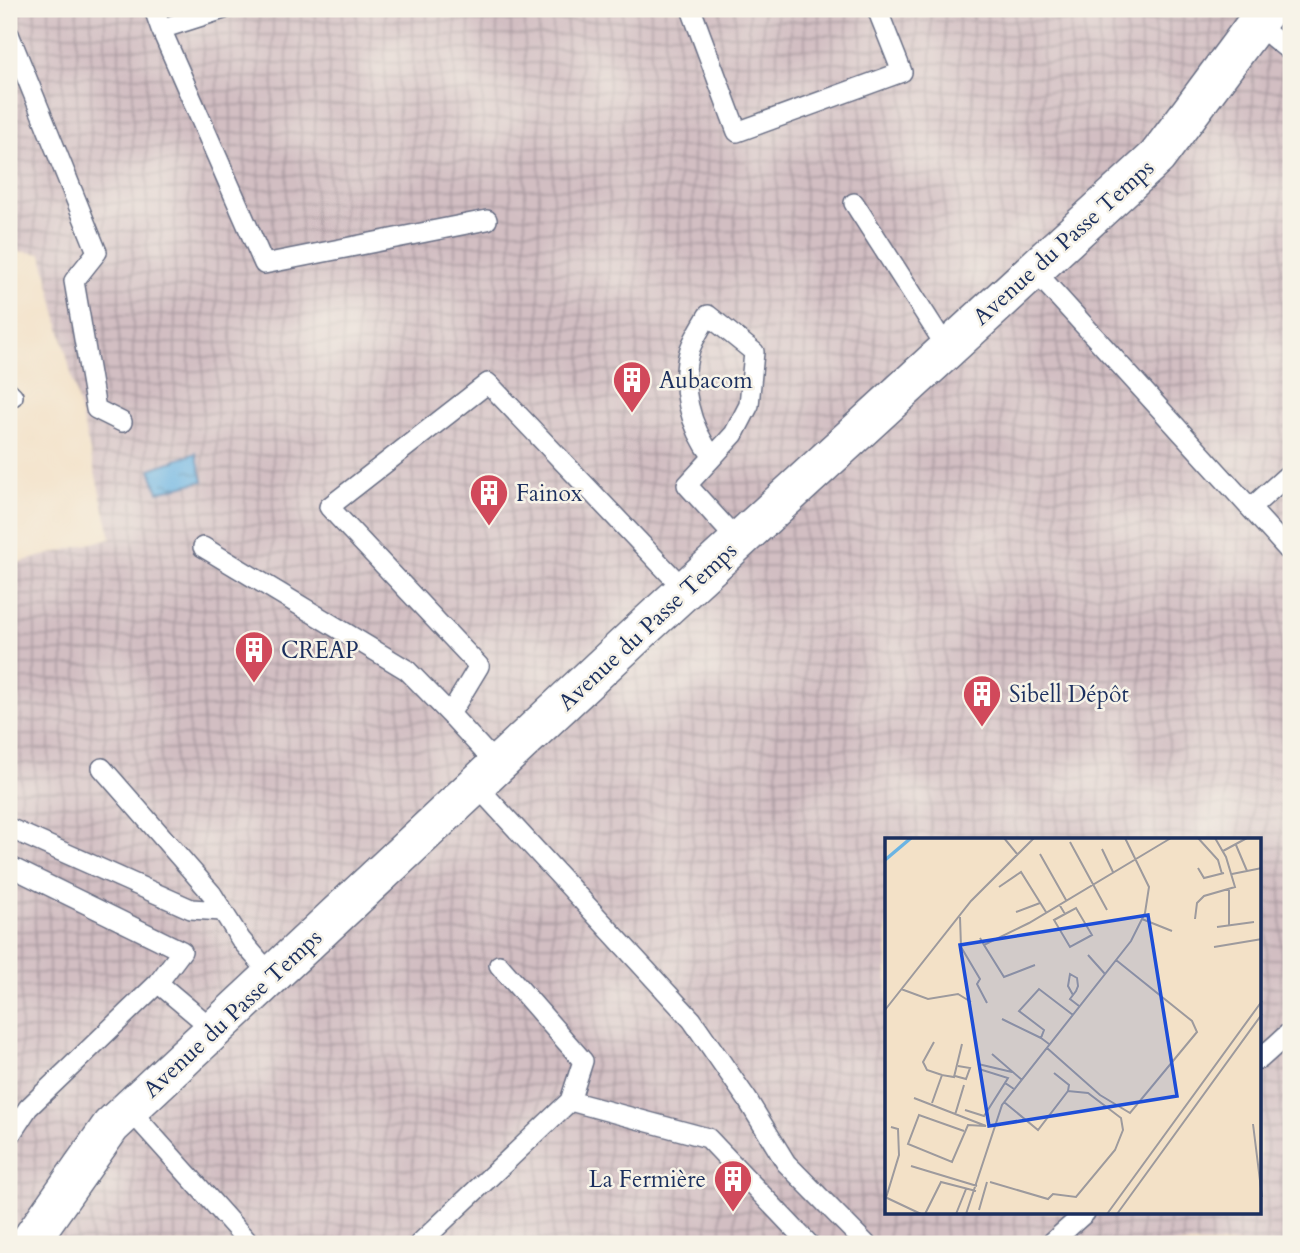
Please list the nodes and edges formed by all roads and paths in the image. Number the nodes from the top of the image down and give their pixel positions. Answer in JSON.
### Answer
{"nodes":[{"id":1,"x":154,"y":9,"type":"edge"},
{"id":2,"x":224,"y":9,"type":"edge"},
{"id":3,"x":691,"y":9,"type":"edge"},
{"id":4,"x":877,"y":9,"type":"edge"},
{"id":5,"x":1261,"y":16,"type":"edge"},
{"id":6,"x":161,"y":29,"type":"junction"},
{"id":7,"x":9,"y":34,"type":"edge"},
{"id":8,"x":1291,"y":51,"type":"edge"},
{"id":9,"x":853,"y":203,"type":"dead end"},
{"id":10,"x":487,"y":220,"type":"dead end"},
{"id":11,"x":1033,"y":269,"type":"junction"},
{"id":12,"x":947,"y":348,"type":"junction"},
{"id":13,"x":122,"y":422,"type":"dead end"},
{"id":14,"x":713,"y":457,"type":"junction"},
{"id":15,"x":1291,"y":472,"type":"edge"},
{"id":16,"x":1251,"y":508,"type":"junction"},
{"id":17,"x":738,"y":541,"type":"junction"},
{"id":18,"x":203,"y":547,"type":"dead end"},
{"id":19,"x":1291,"y":553,"type":"edge"},
{"id":20,"x":685,"y":590,"type":"junction"},
{"id":21,"x":450,"y":714,"type":"junction"},
{"id":22,"x":102,"y":768,"type":"dead end"},
{"id":23,"x":487,"y":775,"type":"junction"},
{"id":24,"x":9,"y":828,"type":"edge"},
{"id":25,"x":9,"y":866,"type":"edge"},
{"id":26,"x":222,"y":911,"type":"junction"},
{"id":27,"x":499,"y":965,"type":"dead end"},
{"id":28,"x":272,"y":976,"type":"junction"},
{"id":29,"x":159,"y":982,"type":"junction"},
{"id":30,"x":214,"y":1030,"type":"junction"},
{"id":31,"x":1291,"y":1031,"type":"edge"},
{"id":32,"x":1262,"y":1057,"type":"edge"},
{"id":33,"x":570,"y":1101,"type":"junction"},
{"id":34,"x":129,"y":1109,"type":"junction"},
{"id":35,"x":9,"y":1137,"type":"edge"},
{"id":36,"x":1084,"y":1214,"type":"edge"},
{"id":37,"x":28,"y":1244,"type":"edge"},
{"id":38,"x":250,"y":1244,"type":"edge"},
{"id":39,"x":418,"y":1244,"type":"edge"},
{"id":40,"x":810,"y":1244,"type":"edge"},
{"id":41,"x":866,"y":1244,"type":"edge"},
{"id":42,"x":1050,"y":1244,"type":"edge"}],
"edges":[{"from":1,"to":6,"type":"lane"},
{"from":2,"to":6,"type":"lane"},
{"from":3,"to":4,"type":"lane"},
{"from":5,"to":8,"type":"lane"},
{"from":5,"to":11,"type":"street","name":"Avenue du Passe Temps"},
{"from":6,"to":10,"type":"lane"},
{"from":7,"to":13,"type":"lane"},
{"from":9,"to":12,"type":"lane"},
{"from":11,"to":12,"type":"street","name":"Avenue du Passe Temps"},
{"from":11,"to":16,"type":"lane"},
{"from":12,"to":17,"type":"street","name":"Avenue du Passe Temps"},
{"from":14,"to":14,"type":"lane"},
{"from":14,"to":17,"type":"lane"},
{"from":15,"to":16,"type":"lane"},
{"from":16,"to":19,"type":"lane"},
{"from":17,"to":20,"type":"street","name":"Avenue du Passe Temps"},
{"from":18,"to":21,"type":"lane"},
{"from":20,"to":21,"type":"lane"},
{"from":20,"to":23,"type":"street","name":"Avenue du Passe Temps"},
{"from":21,"to":23,"type":"lane"},
{"from":22,"to":26,"type":"lane"},
{"from":23,"to":28,"type":"street","name":"Avenue du Passe Temps"},
{"from":23,"to":41,"type":"lane"},
{"from":24,"to":26,"type":"lane"},
{"from":25,"to":29,"type":"lane"},
{"from":26,"to":28,"type":"lane"},
{"from":27,"to":33,"type":"lane"},
{"from":28,"to":30,"type":"street","name":"Avenue du Passe Temps"},
{"from":29,"to":30,"type":"lane"},
{"from":29,"to":35,"type":"lane"},
{"from":30,"to":34,"type":"street","name":"Avenue du Passe Temps"},
{"from":31,"to":32,"type":"lane"},
{"from":33,"to":39,"type":"lane"},
{"from":33,"to":40,"type":"lane"},
{"from":34,"to":37,"type":"street","name":"Avenue du Passe Temps"},
{"from":34,"to":38,"type":"lane"},
{"from":36,"to":42,"type":"lane"}]}
